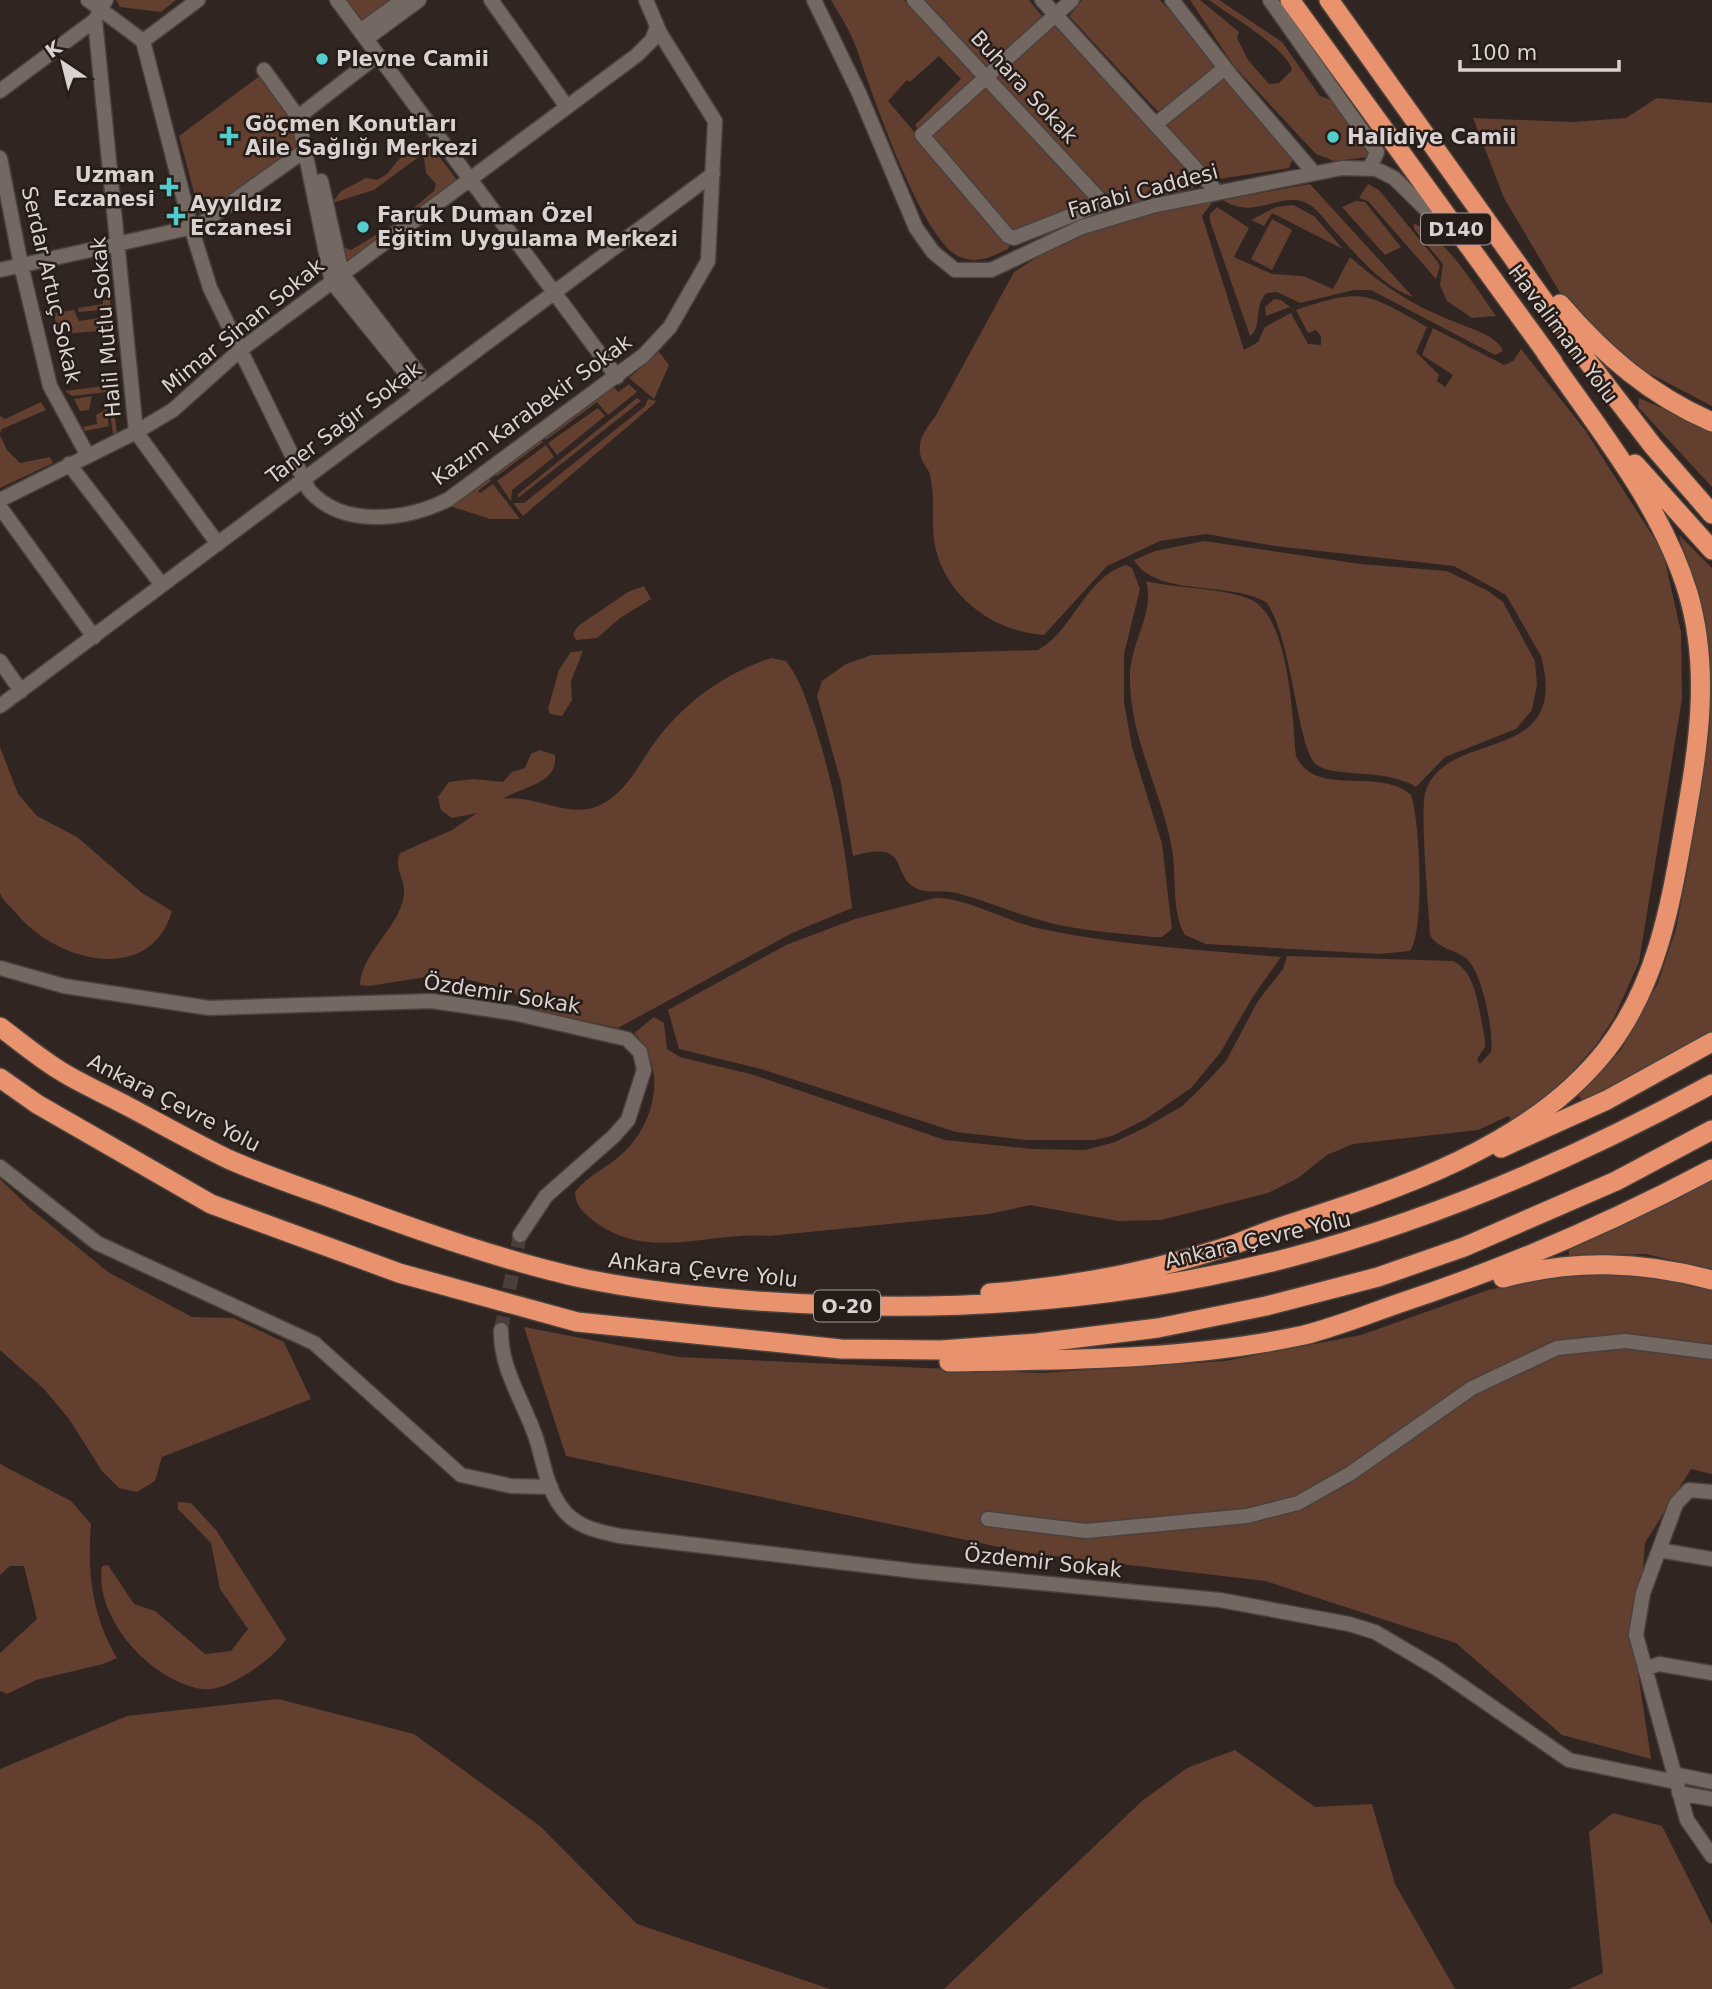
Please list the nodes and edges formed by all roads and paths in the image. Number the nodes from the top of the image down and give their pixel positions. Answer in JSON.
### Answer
{"nodes":[{"id":1,"x":88,"y":0,"type":"edge"},
{"id":2,"x":198,"y":0,"type":"edge"},
{"id":3,"x":337,"y":0,"type":"edge"},
{"id":4,"x":491,"y":0,"type":"edge"},
{"id":5,"x":646,"y":0,"type":"edge"},
{"id":6,"x":814,"y":0,"type":"edge"},
{"id":7,"x":914,"y":0,"type":"edge"},
{"id":8,"x":1042,"y":0,"type":"edge"},
{"id":9,"x":1072,"y":0,"type":"edge"},
{"id":10,"x":1172,"y":0,"type":"edge"},
{"id":11,"x":1270,"y":0,"type":"edge"},
{"id":12,"x":1290,"y":0,"type":"edge"},
{"id":13,"x":1329,"y":0,"type":"edge"},
{"id":14,"x":408,"y":2,"type":"edge"},
{"id":15,"x":101,"y":10,"type":"edge"},
{"id":16,"x":1056,"y":14,"type":"junction"},
{"id":17,"x":657,"y":27,"type":"junction"},
{"id":18,"x":363,"y":35,"type":"junction"},
{"id":19,"x":143,"y":41,"type":"junction"},
{"id":20,"x":378,"y":55,"type":"junction"},
{"id":21,"x":1225,"y":68,"type":"junction"},
{"id":22,"x":264,"y":70,"type":"dead end"},
{"id":23,"x":986,"y":77,"type":"junction"},
{"id":24,"x":0,"y":91,"type":"edge"},
{"id":25,"x":567,"y":107,"type":"junction"},
{"id":26,"x":302,"y":114,"type":"junction"},
{"id":27,"x":1156,"y":124,"type":"junction"},
{"id":28,"x":1385,"y":131,"type":"junction"},
{"id":29,"x":304,"y":151,"type":"junction"},
{"id":30,"x":0,"y":158,"type":"edge"},
{"id":31,"x":714,"y":168,"type":"junction"},
{"id":32,"x":1370,"y":168,"type":"junction"},
{"id":33,"x":1314,"y":173,"type":"junction"},
{"id":34,"x":470,"y":179,"type":"junction"},
{"id":35,"x":1464,"y":188,"type":"junction"},
{"id":36,"x":1216,"y":191,"type":"junction"},
{"id":37,"x":191,"y":227,"type":"junction"},
{"id":38,"x":119,"y":244,"type":"junction"},
{"id":39,"x":21,"y":265,"type":"junction"},
{"id":40,"x":0,"y":270,"type":"edge"},
{"id":41,"x":1488,"y":273,"type":"junction"},
{"id":42,"x":337,"y":278,"type":"junction"},
{"id":43,"x":554,"y":292,"type":"junction"},
{"id":44,"x":1546,"y":353,"type":"junction"},
{"id":45,"x":238,"y":356,"type":"junction"},
{"id":46,"x":617,"y":377,"type":"junction"},
{"id":47,"x":424,"y":389,"type":"junction"},
{"id":48,"x":1712,"y":422,"type":"edge"},
{"id":49,"x":136,"y":432,"type":"junction"},
{"id":50,"x":88,"y":456,"type":"junction"},
{"id":51,"x":69,"y":464,"type":"junction"},
{"id":52,"x":304,"y":479,"type":"junction"},
{"id":53,"x":0,"y":500,"type":"edge"},
{"id":54,"x":0,"y":507,"type":"edge"},
{"id":55,"x":1712,"y":514,"type":"edge"},
{"id":56,"x":391,"y":516,"type":"junction"},
{"id":57,"x":218,"y":544,"type":"junction"},
{"id":58,"x":1712,"y":550,"type":"edge"},
{"id":59,"x":162,"y":585,"type":"junction"},
{"id":60,"x":93,"y":637,"type":"junction"},
{"id":61,"x":0,"y":661,"type":"edge"},
{"id":62,"x":21,"y":691,"type":"junction"},
{"id":63,"x":0,"y":706,"type":"edge"},
{"id":64,"x":0,"y":968,"type":"edge"},
{"id":65,"x":0,"y":1027,"type":"edge"},
{"id":66,"x":1712,"y":1042,"type":"edge"},
{"id":67,"x":0,"y":1078,"type":"edge"},
{"id":68,"x":1712,"y":1084,"type":"edge"},
{"id":69,"x":1712,"y":1130,"type":"edge"},
{"id":70,"x":0,"y":1167,"type":"edge"},
{"id":71,"x":1712,"y":1169,"type":"edge"},
{"id":72,"x":1378,"y":1194,"type":"junction"},
{"id":73,"x":520,"y":1235,"type":"tunnel mouth"},
{"id":74,"x":1712,"y":1280,"type":"edge"},
{"id":75,"x":682,"y":1294,"type":"junction"},
{"id":76,"x":577,"y":1322,"type":"junction"},
{"id":77,"x":501,"y":1330,"type":"tunnel mouth"},
{"id":78,"x":1307,"y":1334,"type":"junction"},
{"id":79,"x":1712,"y":1352,"type":"edge"},
{"id":80,"x":551,"y":1486,"type":"junction"},
{"id":81,"x":1712,"y":1492,"type":"edge"},
{"id":82,"x":988,"y":1519,"type":"dead end"},
{"id":83,"x":1659,"y":1550,"type":"junction"},
{"id":84,"x":1712,"y":1559,"type":"edge"},
{"id":85,"x":1645,"y":1669,"type":"junction"},
{"id":86,"x":1712,"y":1673,"type":"edge"},
{"id":87,"x":1712,"y":1782,"type":"edge"},
{"id":88,"x":1676,"y":1783,"type":"junction"},
{"id":89,"x":1712,"y":1799,"type":"edge"},
{"id":90,"x":1712,"y":1856,"type":"edge"}],
"edges":[{"from":1,"to":15,"type":"street"},
{"from":2,"to":19,"type":"street"},
{"from":3,"to":18,"type":"street"},
{"from":4,"to":25,"type":"street"},
{"from":5,"to":17,"type":"street"},
{"from":6,"to":36,"type":"street","name":"Farabi Caddesi"},
{"from":7,"to":23,"type":"street","name":"Buhara Sokak"},
{"from":8,"to":16,"type":"street"},
{"from":9,"to":16,"type":"street"},
{"from":10,"to":21,"type":"street"},
{"from":11,"to":32,"type":"street"},
{"from":12,"to":28,"type":"highway","name":"Havalimanı Yolu","number":"D140"},
{"from":13,"to":35,"type":"highway","name":"Havalimanı Yolu","number":"D140"},
{"from":14,"to":18,"type":"street"},
{"from":15,"to":19,"type":"street"},
{"from":15,"to":24,"type":"street"},
{"from":15,"to":38,"type":"street","name":"Halil Mutlu Sokak"},
{"from":16,"to":23,"type":"street"},
{"from":16,"to":27,"type":"street"},
{"from":17,"to":25,"type":"street","name":"Mimar Sinan Sokak"},
{"from":17,"to":31,"type":"street"},
{"from":18,"to":20,"type":"street"},
{"from":19,"to":37,"type":"street"},
{"from":20,"to":26,"type":"street"},
{"from":20,"to":34,"type":"street"},
{"from":21,"to":27,"type":"street"},
{"from":21,"to":33,"type":"street"},
{"from":22,"to":26,"type":"street"},
{"from":23,"to":23,"type":"street","name":"Buhara Sokak"},
{"from":25,"to":34,"type":"street","name":"Mimar Sinan Sokak"},
{"from":26,"to":29,"type":"street"},
{"from":26,"to":42,"type":"street"},
{"from":27,"to":36,"type":"street"},
{"from":28,"to":32,"type":"street"},
{"from":28,"to":41,"type":"highway","name":"Havalimanı Yolu","number":"D140"},
{"from":29,"to":37,"type":"street"},
{"from":29,"to":42,"type":"street"},
{"from":30,"to":39,"type":"street","name":"Serdar Artuç Sokak"},
{"from":31,"to":43,"type":"street","name":"Taner Sağır Sokak"},
{"from":31,"to":46,"type":"street","name":"Kazım Karabekir Sokak"},
{"from":31,"to":56,"type":"street"},
{"from":32,"to":33,"type":"street","name":"Farabi Caddesi"},
{"from":32,"to":41,"type":"street"},
{"from":33,"to":36,"type":"street","name":"Farabi Caddesi"},
{"from":34,"to":42,"type":"street","name":"Mimar Sinan Sokak"},
{"from":34,"to":43,"type":"street"},
{"from":35,"to":48,"type":"highway"},
{"from":35,"to":55,"type":"highway","name":"Havalimanı Yolu","number":"D140"},
{"from":37,"to":38,"type":"street"},
{"from":37,"to":45,"type":"street"},
{"from":38,"to":39,"type":"street"},
{"from":38,"to":49,"type":"street","name":"Halil Mutlu Sokak"},
{"from":39,"to":40,"type":"street"},
{"from":39,"to":50,"type":"street","name":"Serdar Artuç Sokak"},
{"from":41,"to":44,"type":"highway","name":"Havalimanı Yolu","number":"D140"},
{"from":42,"to":45,"type":"street","name":"Mimar Sinan Sokak"},
{"from":42,"to":47,"type":"street"},
{"from":43,"to":46,"type":"street"},
{"from":43,"to":47,"type":"street","name":"Taner Sağır Sokak"},
{"from":44,"to":58,"type":"highway","name":"Havalimanı Yolu","number":"D140"},
{"from":44,"to":72,"type":"highway"},
{"from":45,"to":45,"type":"street"},
{"from":45,"to":49,"type":"street","name":"Mimar Sinan Sokak"},
{"from":45,"to":52,"type":"street","name":"Kazım Karabekir Sokak"},
{"from":46,"to":56,"type":"street","name":"Kazım Karabekir Sokak"},
{"from":47,"to":52,"type":"street","name":"Taner Sağır Sokak"},
{"from":49,"to":50,"type":"street","name":"Mimar Sinan Sokak"},
{"from":49,"to":57,"type":"street","name":"Halil Mutlu Sokak"},
{"from":50,"to":51,"type":"street","name":"Mimar Sinan Sokak"},
{"from":51,"to":53,"type":"street","name":"Mimar Sinan Sokak"},
{"from":51,"to":59,"type":"street"},
{"from":52,"to":56,"type":"street","name":"Kazım Karabekir Sokak"},
{"from":52,"to":57,"type":"street","name":"Taner Sağır Sokak"},
{"from":54,"to":60,"type":"street"},
{"from":57,"to":59,"type":"street","name":"Taner Sağır Sokak"},
{"from":59,"to":60,"type":"street","name":"Taner Sağır Sokak"},
{"from":60,"to":62,"type":"street","name":"Taner Sağır Sokak"},
{"from":61,"to":62,"type":"street"},
{"from":62,"to":63,"type":"street","name":"Taner Sağır Sokak"},
{"from":64,"to":73,"type":"street","name":"Özdemir Sokak"},
{"from":65,"to":75,"type":"highway","name":"Ankara Çevre Yolu","number":"O-20"},
{"from":66,"to":72,"type":"highway"},
{"from":67,"to":76,"type":"highway","number":"O-20"},
{"from":68,"to":75,"type":"highway","name":"Ankara Çevre Yolu","number":"O-20"},
{"from":69,"to":76,"type":"highway","number":"O-20"},
{"from":70,"to":80,"type":"street"},
{"from":71,"to":78,"type":"highway"},
{"from":72,"to":75,"type":"highway"},
{"from":74,"to":78,"type":"highway"},
{"from":76,"to":78,"type":"highway"},
{"from":77,"to":80,"type":"street","name":"Özdemir Sokak"},
{"from":79,"to":82,"type":"street"},
{"from":80,"to":88,"type":"street","name":"Özdemir Sokak"},
{"from":81,"to":83,"type":"street"},
{"from":83,"to":84,"type":"street"},
{"from":83,"to":85,"type":"street"},
{"from":85,"to":86,"type":"street"},
{"from":85,"to":88,"type":"street"},
{"from":87,"to":88,"type":"street"},
{"from":88,"to":89,"type":"street"},
{"from":88,"to":90,"type":"street"}]}
